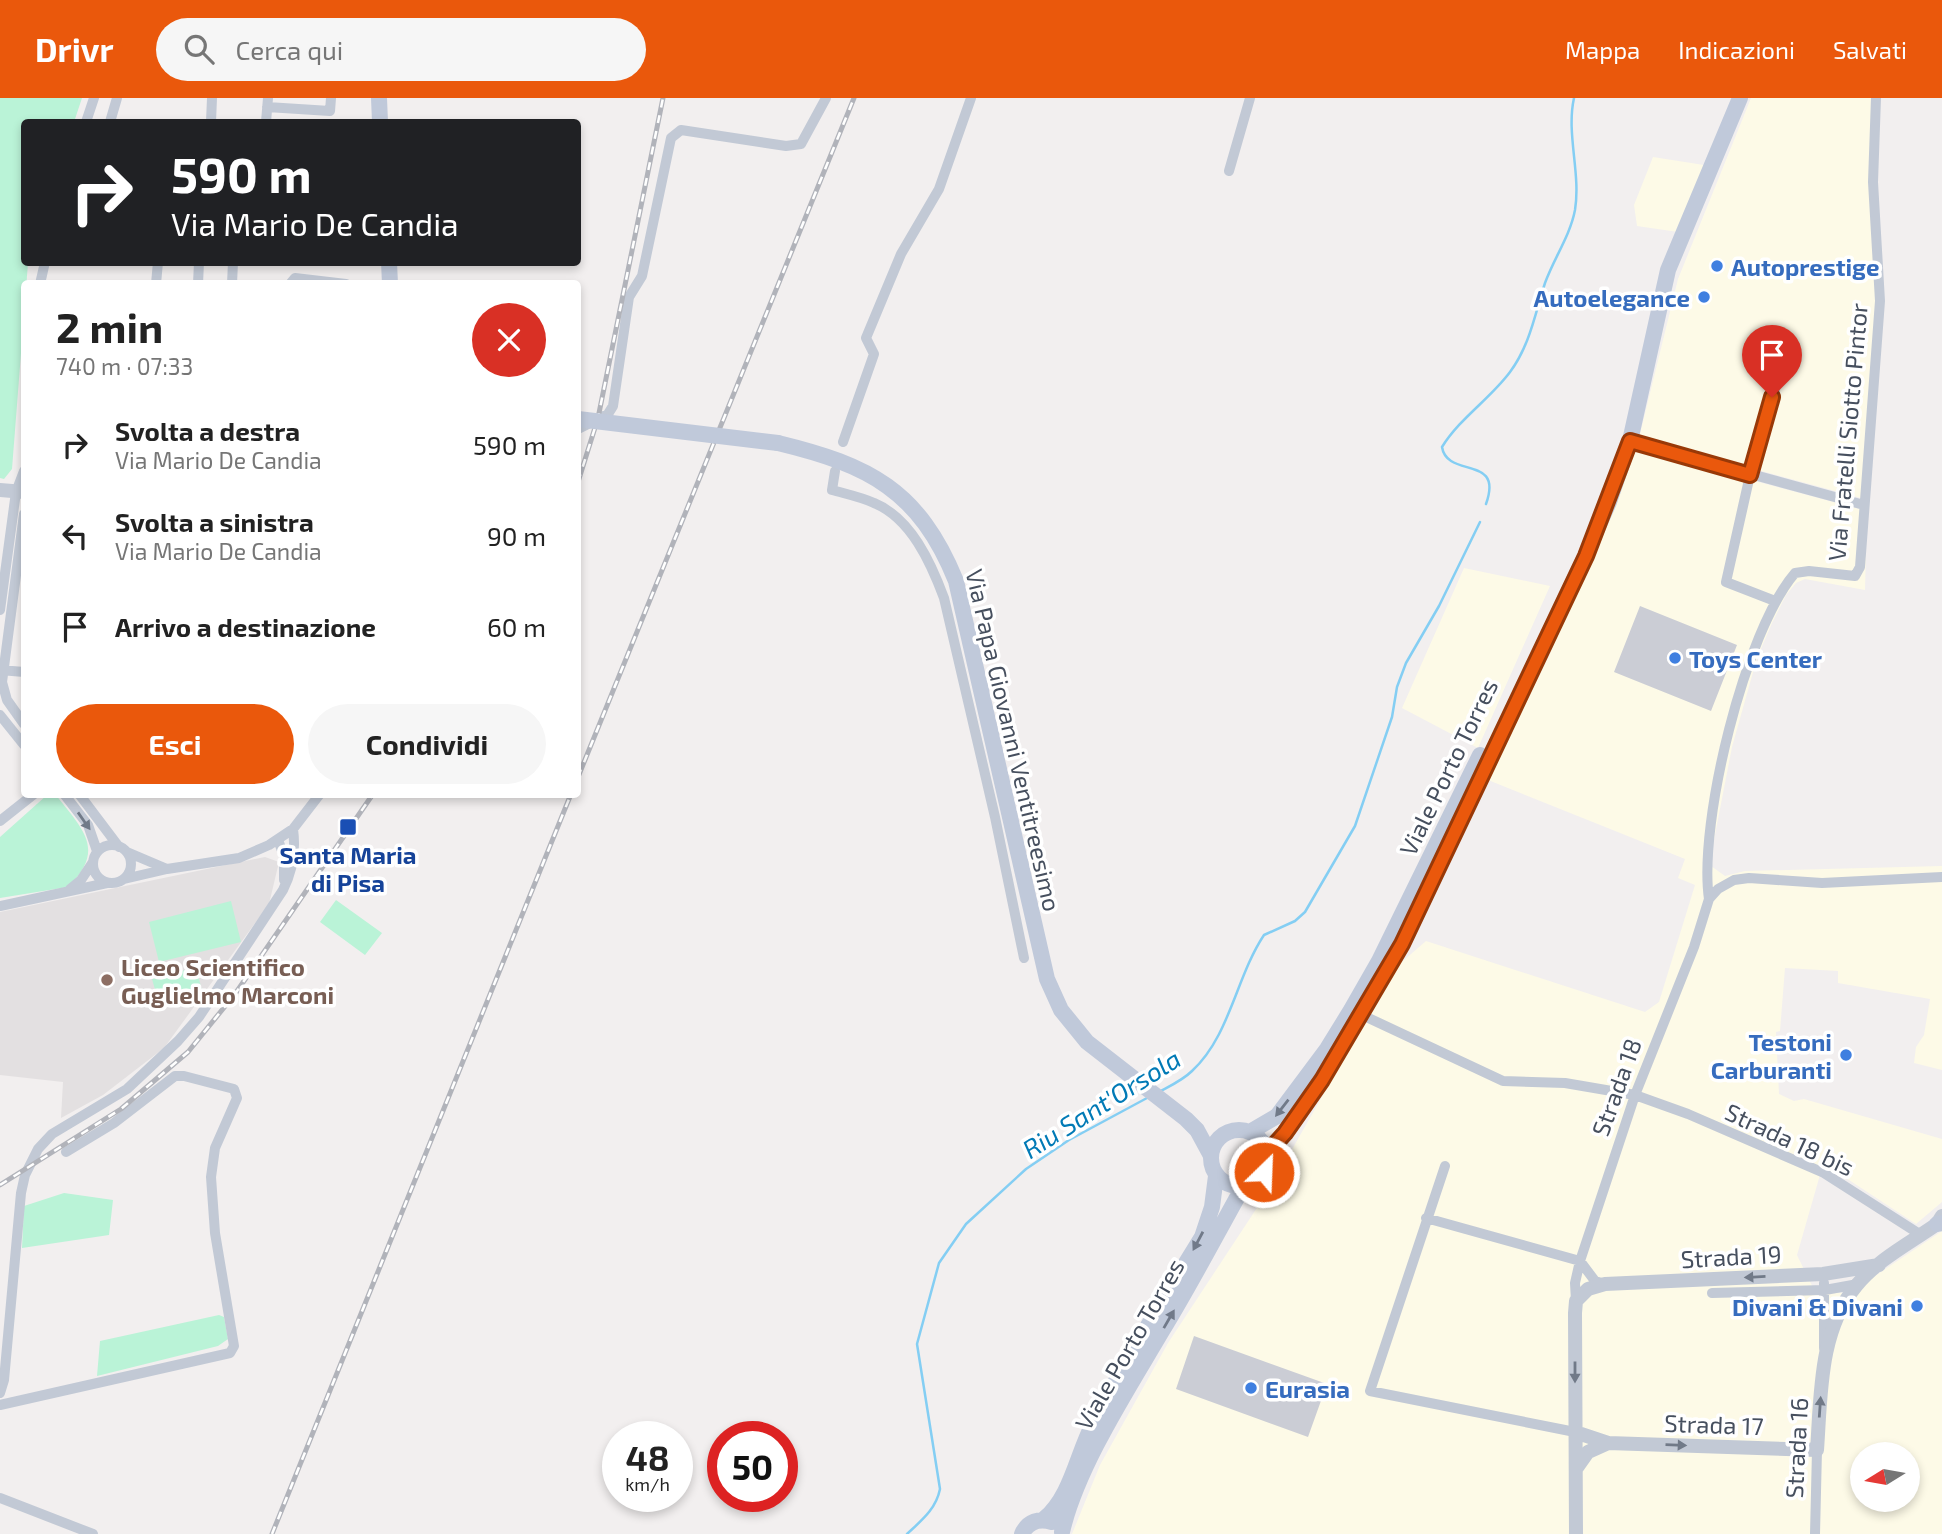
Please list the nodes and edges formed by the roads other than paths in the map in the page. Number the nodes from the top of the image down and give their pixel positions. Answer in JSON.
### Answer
{"nodes":[{"id":1,"x":94,"y":98,"type":"edge"},
{"id":2,"x":117,"y":98,"type":"edge"},
{"id":3,"x":212,"y":98,"type":"edge"},
{"id":4,"x":331,"y":98,"type":"edge"},
{"id":5,"x":379,"y":98,"type":"edge"},
{"id":6,"x":825,"y":98,"type":"edge"},
{"id":7,"x":971,"y":98,"type":"edge"},
{"id":8,"x":1250,"y":98,"type":"edge"},
{"id":9,"x":1740,"y":98,"type":"edge"},
{"id":10,"x":1875,"y":98,"type":"edge"},
{"id":11,"x":267,"y":102,"type":"edge"},
{"id":12,"x":87,"y":119,"type":"edge"},
{"id":13,"x":111,"y":119,"type":"edge"},
{"id":14,"x":211,"y":119,"type":"edge"},
{"id":15,"x":380,"y":119,"type":"edge"},
{"id":16,"x":1229,"y":171,"type":"dead end"},
{"id":17,"x":293,"y":280,"type":"edge"},
{"id":18,"x":312,"y":280,"type":"edge"},
{"id":19,"x":1780,"y":372,"type":"dead end"},
{"id":20,"x":1641,"y":391,"type":"junction"},
{"id":21,"x":581,"y":419,"type":"edge"},
{"id":22,"x":581,"y":428,"type":"edge"},
{"id":23,"x":1630,"y":441,"type":"junction"},
{"id":24,"x":843,"y":442,"type":"dead end"},
{"id":25,"x":835,"y":471,"type":"dead end"},
{"id":26,"x":1750,"y":475,"type":"junction"},
{"id":27,"x":0,"y":490,"type":"edge"},
{"id":28,"x":20,"y":492,"type":"edge"},
{"id":29,"x":1864,"y":505,"type":"junction"},
{"id":30,"x":21,"y":534,"type":"edge"},
{"id":31,"x":1775,"y":601,"type":"junction"},
{"id":32,"x":0,"y":610,"type":"edge"},
{"id":33,"x":2,"y":670,"type":"edge"},
{"id":34,"x":21,"y":672,"type":"edge"},
{"id":35,"x":0,"y":715,"type":"edge"},
{"id":36,"x":21,"y":719,"type":"edge"},
{"id":37,"x":21,"y":741,"type":"edge"},
{"id":38,"x":29,"y":798,"type":"edge"},
{"id":39,"x":67,"y":798,"type":"edge"},
{"id":40,"x":82,"y":798,"type":"edge"},
{"id":41,"x":317,"y":798,"type":"edge"},
{"id":42,"x":1003,"y":818,"type":"junction"},
{"id":43,"x":0,"y":821,"type":"edge"},
{"id":44,"x":293,"y":829,"type":"junction"},
{"id":45,"x":278,"y":841,"type":"junction"},
{"id":46,"x":123,"y":850,"type":"junction"},
{"id":47,"x":95,"y":857,"type":"junction"},
{"id":48,"x":167,"y":869,"type":"junction"},
{"id":49,"x":1942,"y":877,"type":"edge"},
{"id":50,"x":124,"y":879,"type":"junction"},
{"id":51,"x":107,"y":883,"type":"junction"},
{"id":52,"x":283,"y":890,"type":"junction"},
{"id":53,"x":66,"y":892,"type":"junction"},
{"id":54,"x":1709,"y":899,"type":"junction"},
{"id":55,"x":0,"y":906,"type":"edge"},
{"id":56,"x":1024,"y":958,"type":"dead end"},
{"id":57,"x":1362,"y":1015,"type":"junction"},
{"id":58,"x":1635,"y":1095,"type":"junction"},
{"id":59,"x":1185,"y":1119,"type":"junction"},
{"id":60,"x":1229,"y":1131,"type":"junction"},
{"id":61,"x":1250,"y":1132,"type":"junction"},
{"id":62,"x":66,"y":1152,"type":"dead end"},
{"id":63,"x":1267,"y":1153,"type":"junction"},
{"id":64,"x":1210,"y":1154,"type":"junction"},
{"id":65,"x":1445,"y":1166,"type":"dead end"},
{"id":66,"x":1216,"y":1176,"type":"junction"},
{"id":67,"x":1249,"y":1185,"type":"junction"},
{"id":68,"x":1426,"y":1218,"type":"junction"},
{"id":69,"x":1940,"y":1221,"type":"edge"},
{"id":70,"x":1921,"y":1234,"type":"junction"},
{"id":71,"x":1580,"y":1261,"type":"junction"},
{"id":72,"x":1823,"y":1274,"type":"junction"},
{"id":73,"x":1858,"y":1277,"type":"junction"},
{"id":74,"x":1605,"y":1284,"type":"junction"},
{"id":75,"x":1830,"y":1289,"type":"junction"},
{"id":76,"x":1712,"y":1293,"type":"dead end"},
{"id":77,"x":1576,"y":1301,"type":"junction"},
{"id":78,"x":1823,"y":1365,"type":"junction"},
{"id":79,"x":0,"y":1393,"type":"edge"},
{"id":80,"x":0,"y":1405,"type":"edge"},
{"id":81,"x":1574,"y":1432,"type":"junction"},
{"id":82,"x":1608,"y":1443,"type":"junction"},
{"id":83,"x":1818,"y":1450,"type":"junction"},
{"id":84,"x":1576,"y":1469,"type":"junction"},
{"id":85,"x":0,"y":1498,"type":"edge"},
{"id":86,"x":1044,"y":1520,"type":"junction"},
{"id":87,"x":1062,"y":1533,"type":"edge"},
{"id":88,"x":93,"y":1534,"type":"edge"},
{"id":89,"x":1023,"y":1534,"type":"edge"},
{"id":90,"x":1576,"y":1534,"type":"edge"},
{"id":91,"x":1815,"y":1534,"type":"edge"}],
"edges":[{"from":1,"to":12,"type":"street"},
{"from":2,"to":13,"type":"street"},
{"from":3,"to":14,"type":"street"},
{"from":4,"to":11,"type":"street"},
{"from":5,"to":15,"type":"main road"},
{"from":6,"to":22,"type":"street"},
{"from":7,"to":24,"type":"street"},
{"from":8,"to":16,"type":"street"},
{"from":9,"to":20,"type":"main road","name":"Viale Porto Torres"},
{"from":10,"to":29,"type":"street","name":"Via Fratelli Siotto Pintor"},
{"from":17,"to":18,"type":"street"},
{"from":19,"to":26,"type":"street"},
{"from":20,"to":23,"type":"main road","name":"Viale Porto Torres"},
{"from":20,"to":61,"type":"main road","name":"Viale Porto Torres","one_way":true},
{"from":21,"to":42,"type":"main road","name":"Via Papa Giovanni Ventitreesimo","bridge":true},
{"from":23,"to":26,"type":"street"},
{"from":23,"to":57,"type":"main road","name":"Viale Porto Torres"},
{"from":25,"to":42,"type":"street"},
{"from":26,"to":29,"type":"street"},
{"from":26,"to":31,"type":"street"},
{"from":27,"to":28,"type":"street"},
{"from":28,"to":32,"type":"street"},
{"from":29,"to":31,"type":"street","name":"Via Fratelli Siotto Pintor"},
{"from":30,"to":33,"type":"street"},
{"from":31,"to":54,"type":"street","name":"Via Fratelli Siotto Pintor"},
{"from":33,"to":34,"type":"street"},
{"from":33,"to":36,"type":"street"},
{"from":35,"to":37,"type":"street"},
{"from":38,"to":43,"type":"street"},
{"from":39,"to":47,"type":"street","one_way":true},
{"from":40,"to":46,"type":"street"},
{"from":41,"to":44,"type":"street"},
{"from":42,"to":56,"type":"street"},
{"from":42,"to":59,"type":"main road","name":"Via Papa Giovanni Ventitreesimo"},
{"from":44,"to":45,"type":"street"},
{"from":44,"to":52,"type":"street"},
{"from":45,"to":48,"type":"street"},
{"from":45,"to":52,"type":"street"},
{"from":46,"to":47,"type":"street"},
{"from":46,"to":48,"type":"street"},
{"from":46,"to":50,"type":"street"},
{"from":47,"to":51,"type":"street"},
{"from":47,"to":53,"type":"street"},
{"from":48,"to":50,"type":"street"},
{"from":49,"to":54,"type":"street"},
{"from":50,"to":51,"type":"street"},
{"from":51,"to":53,"type":"street"},
{"from":52,"to":79,"type":"street"},
{"from":53,"to":55,"type":"street"},
{"from":54,"to":58,"type":"street","name":"Strada 18"},
{"from":57,"to":58,"type":"street","name":"Strada 18 bis"},
{"from":57,"to":63,"type":"main road","name":"Viale Porto Torres"},
{"from":58,"to":70,"type":"street","name":"Strada 18 bis"},
{"from":58,"to":71,"type":"street","name":"Strada 18"},
{"from":59,"to":60,"type":"main road","name":"Via Papa Giovanni Ventitreesimo"},
{"from":59,"to":64,"type":"main road","name":"Via Papa Giovanni Ventitreesimo"},
{"from":60,"to":61,"type":"main road"},
{"from":60,"to":64,"type":"main road"},
{"from":61,"to":63,"type":"main road"},
{"from":62,"to":80,"type":"street"},
{"from":63,"to":67,"type":"main road"},
{"from":64,"to":66,"type":"main road"},
{"from":65,"to":68,"type":"street"},
{"from":66,"to":67,"type":"main road"},
{"from":66,"to":86,"type":"main road","name":"Viale Porto Torres","one_way":true},
{"from":87,"to":67,"type":"main road","name":"Viale Porto Torres","one_way":true},
{"from":68,"to":71,"type":"street"},
{"from":68,"to":81,"type":"street"},
{"from":69,"to":70,"type":"street"},
{"from":70,"to":73,"type":"street","name":"Strada 19"},
{"from":71,"to":74,"type":"street"},
{"from":71,"to":77,"type":"street","name":"Strada 18"},
{"from":72,"to":73,"type":"street","name":"Strada 19"},
{"from":72,"to":74,"type":"street","name":"Strada 19","one_way":true},
{"from":72,"to":75,"type":"street","name":"Strada 16"},
{"from":73,"to":75,"type":"street","name":"Strada 19"},
{"from":73,"to":78,"type":"street","name":"Strada 16"},
{"from":74,"to":77,"type":"street","name":"Strada 19"},
{"from":75,"to":76,"type":"street"},
{"from":75,"to":78,"type":"street","name":"Strada 16"},
{"from":77,"to":81,"type":"street","name":"Strada 18","one_way":true},
{"from":83,"to":78,"type":"street","name":"Strada 16","one_way":true},
{"from":81,"to":82,"type":"street","name":"Strada 17"},
{"from":81,"to":84,"type":"street","name":"Strada 18"},
{"from":82,"to":83,"type":"street","name":"Strada 17","one_way":true},
{"from":82,"to":84,"type":"street"},
{"from":83,"to":91,"type":"street","name":"Strada 16"},
{"from":84,"to":90,"type":"street","name":"Strada 18"},
{"from":85,"to":88,"type":"street"},
{"from":86,"to":87,"type":"main road"},
{"from":86,"to":89,"type":"main road"}]}
